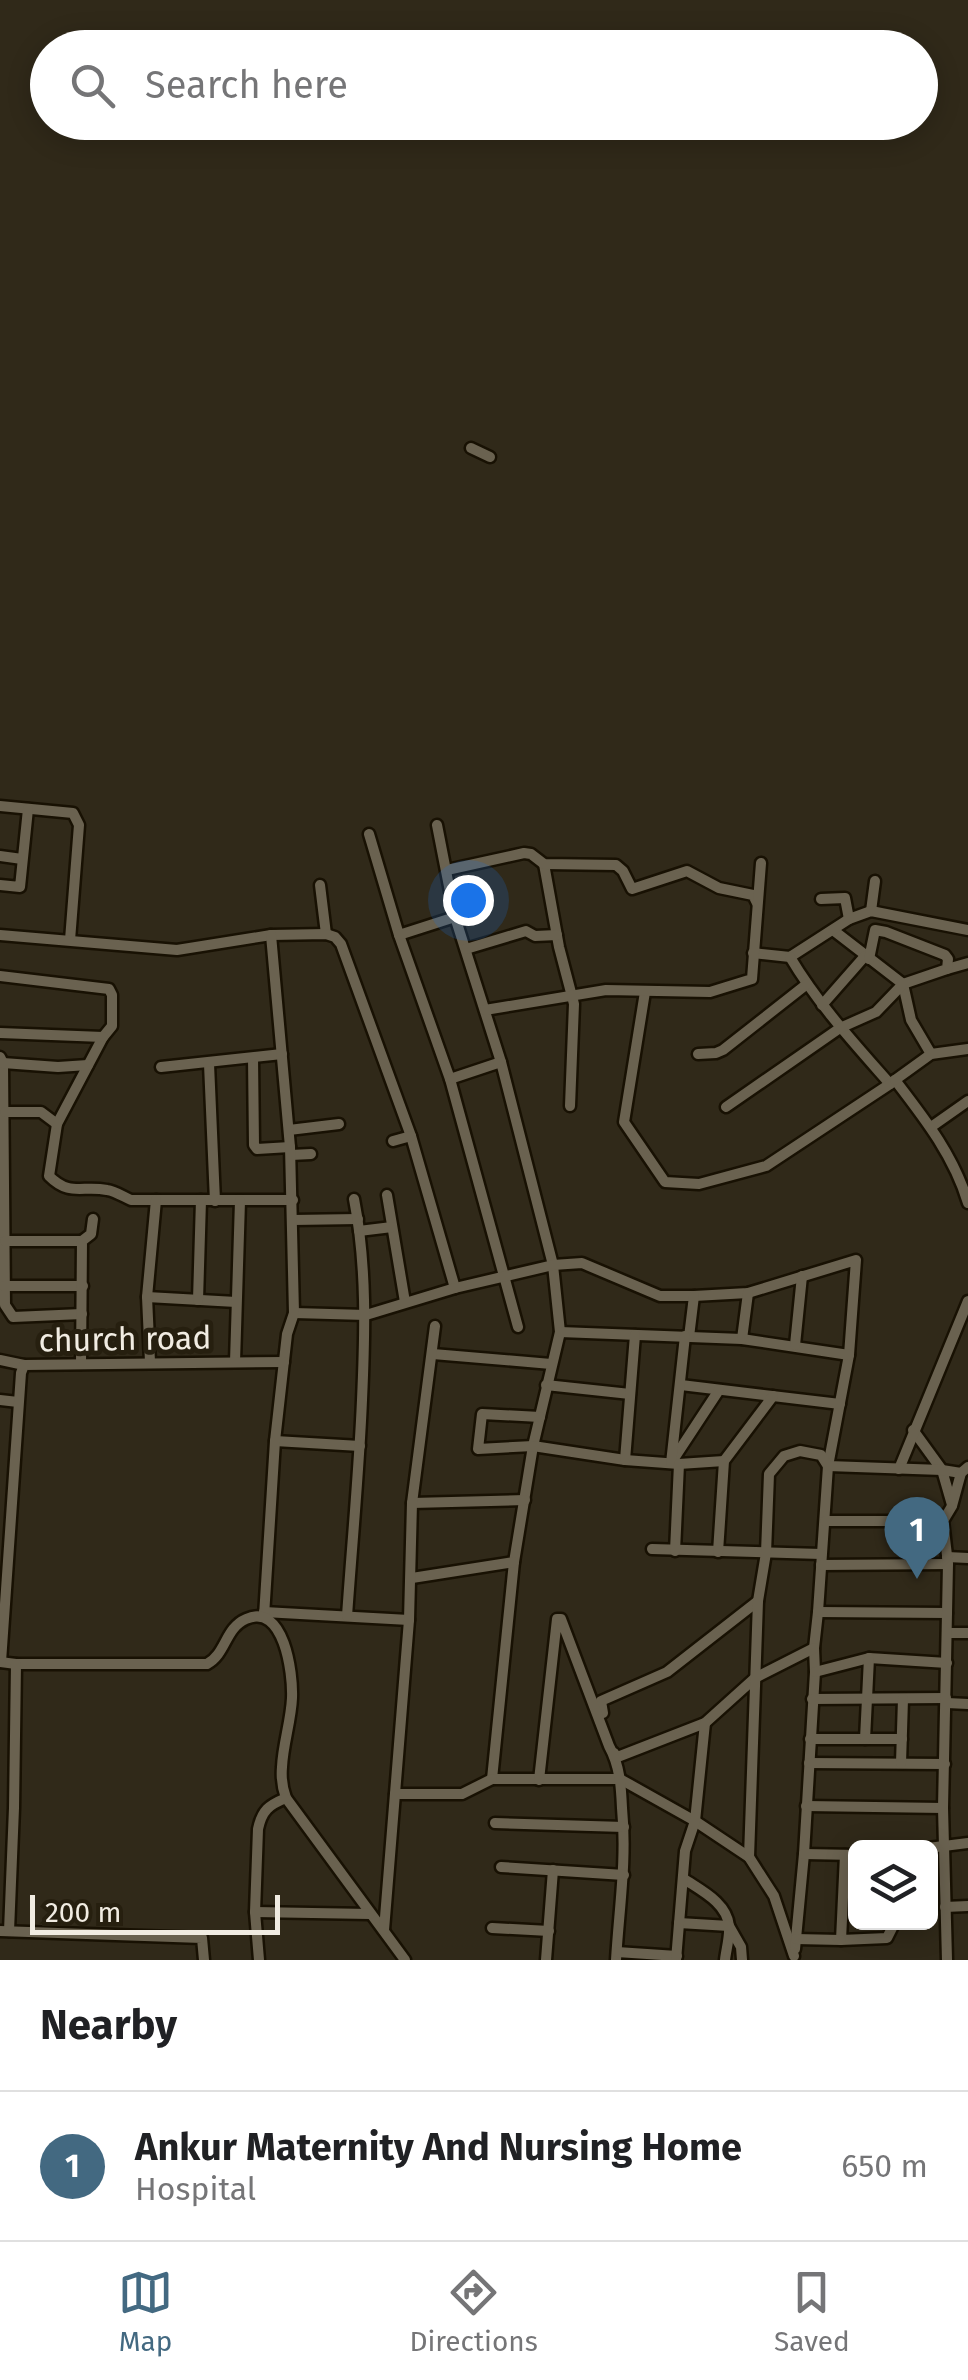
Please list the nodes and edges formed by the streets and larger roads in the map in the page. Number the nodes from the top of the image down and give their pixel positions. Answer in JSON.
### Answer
{"nodes":[{"id":1,"x":472,"y":448,"type":"dead end"},
{"id":2,"x":490,"y":457,"type":"dead end"},
{"id":3,"x":0,"y":806,"type":"edge"},
{"id":4,"x":28,"y":808,"type":"junction"},
{"id":5,"x":437,"y":825,"type":"dead end"},
{"id":6,"x":369,"y":834,"type":"dead end"},
{"id":7,"x":0,"y":856,"type":"edge"},
{"id":8,"x":22,"y":859,"type":"junction"},
{"id":9,"x":761,"y":863,"type":"dead end"},
{"id":10,"x":544,"y":864,"type":"junction"},
{"id":11,"x":447,"y":870,"type":"junction"},
{"id":12,"x":876,"y":881,"type":"dead end"},
{"id":13,"x":0,"y":885,"type":"edge"},
{"id":14,"x":320,"y":885,"type":"dead end"},
{"id":15,"x":820,"y":898,"type":"dead end"},
{"id":16,"x":757,"y":903,"type":"junction"},
{"id":17,"x":871,"y":911,"type":"junction"},
{"id":18,"x":455,"y":917,"type":"junction"},
{"id":19,"x":849,"y":919,"type":"junction"},
{"id":20,"x":833,"y":930,"type":"junction"},
{"id":21,"x":968,"y":930,"type":"edge"},
{"id":22,"x":0,"y":934,"type":"edge"},
{"id":23,"x":326,"y":934,"type":"junction"},
{"id":24,"x":556,"y":934,"type":"junction"},
{"id":25,"x":271,"y":935,"type":"junction"},
{"id":26,"x":399,"y":935,"type":"junction"},
{"id":27,"x":70,"y":940,"type":"junction"},
{"id":28,"x":466,"y":949,"type":"junction"},
{"id":29,"x":753,"y":953,"type":"junction"},
{"id":30,"x":790,"y":956,"type":"junction"},
{"id":31,"x":867,"y":958,"type":"junction"},
{"id":32,"x":968,"y":963,"type":"edge"},
{"id":33,"x":947,"y":969,"type":"junction"},
{"id":34,"x":0,"y":976,"type":"edge"},
{"id":35,"x":807,"y":984,"type":"junction"},
{"id":36,"x":903,"y":984,"type":"junction"},
{"id":37,"x":646,"y":992,"type":"junction"},
{"id":38,"x":572,"y":994,"type":"junction"},
{"id":39,"x":822,"y":1004,"type":"junction"},
{"id":40,"x":484,"y":1010,"type":"junction"},
{"id":41,"x":840,"y":1028,"type":"junction"},
{"id":42,"x":0,"y":1033,"type":"edge"},
{"id":43,"x":103,"y":1037,"type":"junction"},
{"id":44,"x":968,"y":1049,"type":"edge"},
{"id":45,"x":282,"y":1054,"type":"junction"},
{"id":46,"x":698,"y":1054,"type":"dead end"},
{"id":47,"x":931,"y":1054,"type":"junction"},
{"id":48,"x":253,"y":1058,"type":"junction"},
{"id":49,"x":2,"y":1060,"type":"edge"},
{"id":50,"x":500,"y":1062,"type":"junction"},
{"id":51,"x":209,"y":1064,"type":"junction"},
{"id":52,"x":88,"y":1065,"type":"junction"},
{"id":53,"x":161,"y":1067,"type":"dead end"},
{"id":54,"x":450,"y":1079,"type":"junction"},
{"id":55,"x":892,"y":1082,"type":"junction"},
{"id":56,"x":968,"y":1102,"type":"edge"},
{"id":57,"x":570,"y":1106,"type":"dead end"},
{"id":58,"x":726,"y":1107,"type":"dead end"},
{"id":59,"x":4,"y":1112,"type":"junction"},
{"id":60,"x":57,"y":1124,"type":"junction"},
{"id":61,"x":339,"y":1124,"type":"dead end"},
{"id":62,"x":932,"y":1127,"type":"junction"},
{"id":63,"x":289,"y":1130,"type":"junction"},
{"id":64,"x":411,"y":1136,"type":"junction"},
{"id":65,"x":393,"y":1141,"type":"dead end"},
{"id":66,"x":291,"y":1151,"type":"junction"},
{"id":67,"x":311,"y":1154,"type":"dead end"},
{"id":68,"x":387,"y":1195,"type":"dead end"},
{"id":69,"x":354,"y":1199,"type":"dead end"},
{"id":70,"x":156,"y":1200,"type":"junction"},
{"id":71,"x":201,"y":1200,"type":"junction"},
{"id":72,"x":215,"y":1200,"type":"junction"},
{"id":73,"x":293,"y":1200,"type":"junction"},
{"id":74,"x":240,"y":1201,"type":"junction"},
{"id":75,"x":968,"y":1202,"type":"edge"},
{"id":76,"x":93,"y":1219,"type":"dead end"},
{"id":77,"x":293,"y":1220,"type":"junction"},
{"id":78,"x":358,"y":1225,"type":"junction"},
{"id":79,"x":392,"y":1227,"type":"junction"},
{"id":80,"x":82,"y":1240,"type":"junction"},
{"id":81,"x":5,"y":1241,"type":"junction"},
{"id":82,"x":552,"y":1265,"type":"junction"},
{"id":83,"x":802,"y":1276,"type":"junction"},
{"id":84,"x":505,"y":1277,"type":"junction"},
{"id":85,"x":4,"y":1286,"type":"junction"},
{"id":86,"x":83,"y":1286,"type":"junction"},
{"id":87,"x":455,"y":1288,"type":"junction"},
{"id":88,"x":748,"y":1293,"type":"junction"},
{"id":89,"x":694,"y":1296,"type":"junction"},
{"id":90,"x":148,"y":1297,"type":"junction"},
{"id":91,"x":198,"y":1300,"type":"junction"},
{"id":92,"x":236,"y":1302,"type":"junction"},
{"id":93,"x":405,"y":1302,"type":"junction"},
{"id":94,"x":968,"y":1302,"type":"edge"},
{"id":95,"x":294,"y":1313,"type":"junction"},
{"id":96,"x":82,"y":1314,"type":"junction"},
{"id":97,"x":366,"y":1314,"type":"junction"},
{"id":98,"x":435,"y":1326,"type":"dead end"},
{"id":99,"x":518,"y":1328,"type":"dead end"},
{"id":100,"x":560,"y":1332,"type":"junction"},
{"id":101,"x":635,"y":1336,"type":"junction"},
{"id":102,"x":687,"y":1336,"type":"junction"},
{"id":103,"x":742,"y":1339,"type":"junction"},
{"id":104,"x":795,"y":1346,"type":"junction"},
{"id":105,"x":433,"y":1354,"type":"junction"},
{"id":106,"x":848,"y":1355,"type":"junction"},
{"id":107,"x":0,"y":1360,"type":"edge"},
{"id":108,"x":150,"y":1362,"type":"junction"},
{"id":109,"x":235,"y":1362,"type":"junction"},
{"id":110,"x":284,"y":1362,"type":"junction"},
{"id":111,"x":81,"y":1364,"type":"junction"},
{"id":112,"x":551,"y":1364,"type":"junction"},
{"id":113,"x":24,"y":1365,"type":"junction"},
{"id":114,"x":546,"y":1385,"type":"junction"},
{"id":115,"x":681,"y":1385,"type":"junction"},
{"id":116,"x":719,"y":1390,"type":"junction"},
{"id":117,"x":630,"y":1394,"type":"junction"},
{"id":118,"x":772,"y":1396,"type":"junction"},
{"id":119,"x":0,"y":1400,"type":"edge"},
{"id":120,"x":18,"y":1402,"type":"junction"},
{"id":121,"x":840,"y":1404,"type":"junction"},
{"id":122,"x":540,"y":1417,"type":"junction"},
{"id":123,"x":913,"y":1430,"type":"junction"},
{"id":124,"x":275,"y":1441,"type":"junction"},
{"id":125,"x":360,"y":1446,"type":"junction"},
{"id":126,"x":534,"y":1446,"type":"junction"},
{"id":127,"x":626,"y":1460,"type":"junction"},
{"id":128,"x":724,"y":1461,"type":"junction"},
{"id":129,"x":675,"y":1464,"type":"junction"},
{"id":130,"x":828,"y":1466,"type":"junction"},
{"id":131,"x":899,"y":1469,"type":"junction"},
{"id":132,"x":942,"y":1470,"type":"junction"},
{"id":133,"x":964,"y":1470,"type":"edge"},
{"id":134,"x":524,"y":1500,"type":"junction"},
{"id":135,"x":412,"y":1503,"type":"junction"},
{"id":136,"x":952,"y":1506,"type":"junction"},
{"id":137,"x":825,"y":1521,"type":"junction"},
{"id":138,"x":943,"y":1522,"type":"junction"},
{"id":139,"x":652,"y":1549,"type":"dead end"},
{"id":140,"x":676,"y":1551,"type":"junction"},
{"id":141,"x":718,"y":1552,"type":"junction"},
{"id":142,"x":766,"y":1554,"type":"junction"},
{"id":143,"x":968,"y":1558,"type":"edge"},
{"id":144,"x":821,"y":1559,"type":"junction"},
{"id":145,"x":947,"y":1560,"type":"junction"},
{"id":146,"x":514,"y":1562,"type":"junction"},
{"id":147,"x":412,"y":1578,"type":"junction"},
{"id":148,"x":758,"y":1602,"type":"junction"},
{"id":149,"x":818,"y":1612,"type":"junction"},
{"id":150,"x":947,"y":1613,"type":"junction"},
{"id":151,"x":264,"y":1614,"type":"junction"},
{"id":152,"x":347,"y":1616,"type":"junction"},
{"id":153,"x":409,"y":1620,"type":"junction"},
{"id":154,"x":948,"y":1632,"type":"junction"},
{"id":155,"x":968,"y":1633,"type":"edge"},
{"id":156,"x":814,"y":1648,"type":"junction"},
{"id":157,"x":870,"y":1658,"type":"junction"},
{"id":158,"x":0,"y":1662,"type":"edge"},
{"id":159,"x":946,"y":1663,"type":"junction"},
{"id":160,"x":16,"y":1664,"type":"junction"},
{"id":161,"x":815,"y":1672,"type":"junction"},
{"id":162,"x":756,"y":1678,"type":"junction"},
{"id":163,"x":867,"y":1697,"type":"junction"},
{"id":164,"x":812,"y":1699,"type":"junction"},
{"id":165,"x":903,"y":1699,"type":"junction"},
{"id":166,"x":946,"y":1700,"type":"junction"},
{"id":167,"x":968,"y":1704,"type":"edge"},
{"id":168,"x":705,"y":1723,"type":"junction"},
{"id":169,"x":810,"y":1739,"type":"junction"},
{"id":170,"x":865,"y":1740,"type":"junction"},
{"id":171,"x":902,"y":1740,"type":"junction"},
{"id":172,"x":0,"y":1747,"type":"edge"},
{"id":173,"x":15,"y":1747,"type":"junction"},
{"id":174,"x":615,"y":1758,"type":"junction"},
{"id":175,"x":809,"y":1763,"type":"junction"},
{"id":176,"x":901,"y":1763,"type":"junction"},
{"id":177,"x":946,"y":1764,"type":"junction"},
{"id":178,"x":492,"y":1779,"type":"junction"},
{"id":179,"x":620,"y":1779,"type":"junction"},
{"id":180,"x":540,"y":1780,"type":"junction"},
{"id":181,"x":395,"y":1794,"type":"junction"},
{"id":182,"x":286,"y":1798,"type":"junction"},
{"id":183,"x":0,"y":1806,"type":"edge"},
{"id":184,"x":806,"y":1806,"type":"junction"},
{"id":185,"x":14,"y":1808,"type":"junction"},
{"id":186,"x":943,"y":1808,"type":"junction"},
{"id":187,"x":695,"y":1821,"type":"junction"},
{"id":188,"x":495,"y":1823,"type":"dead end"},
{"id":189,"x":624,"y":1828,"type":"junction"},
{"id":190,"x":968,"y":1843,"type":"edge"},
{"id":191,"x":944,"y":1846,"type":"junction"},
{"id":192,"x":938,"y":1847,"type":"edge"},
{"id":193,"x":804,"y":1854,"type":"junction"},
{"id":194,"x":848,"y":1855,"type":"edge"},
{"id":195,"x":748,"y":1857,"type":"junction"},
{"id":196,"x":501,"y":1867,"type":"dead end"},
{"id":197,"x":6,"y":1870,"type":"edge"},
{"id":198,"x":554,"y":1870,"type":"junction"},
{"id":199,"x":848,"y":1874,"type":"edge"},
{"id":200,"x":624,"y":1875,"type":"junction"},
{"id":201,"x":684,"y":1879,"type":"junction"},
{"id":202,"x":968,"y":1906,"type":"edge"},
{"id":203,"x":945,"y":1908,"type":"junction"},
{"id":204,"x":255,"y":1912,"type":"junction"},
{"id":205,"x":370,"y":1914,"type":"junction"},
{"id":206,"x":679,"y":1923,"type":"junction"},
{"id":207,"x":729,"y":1926,"type":"junction"},
{"id":208,"x":492,"y":1928,"type":"dead end"},
{"id":209,"x":890,"y":1930,"type":"edge"},
{"id":210,"x":5,"y":1931,"type":"edge"},
{"id":211,"x":384,"y":1931,"type":"junction"},
{"id":212,"x":548,"y":1932,"type":"junction"},
{"id":213,"x":796,"y":1939,"type":"junction"},
{"id":214,"x":841,"y":1940,"type":"junction"},
{"id":215,"x":616,"y":1956,"type":"edge"},
{"id":216,"x":676,"y":1958,"type":"edge"},
{"id":217,"x":794,"y":1958,"type":"edge"},
{"id":218,"x":204,"y":1960,"type":"edge"},
{"id":219,"x":259,"y":1960,"type":"edge"},
{"id":220,"x":404,"y":1960,"type":"edge"},
{"id":221,"x":546,"y":1960,"type":"edge"},
{"id":222,"x":725,"y":1960,"type":"edge"},
{"id":223,"x":742,"y":1960,"type":"edge"},
{"id":224,"x":947,"y":1960,"type":"edge"}],
"edges":[{"from":1,"to":2,"type":"street"},
{"from":3,"to":4,"type":"street"},
{"from":4,"to":8,"type":"street"},
{"from":4,"to":27,"type":"street"},
{"from":5,"to":11,"type":"street"},
{"from":6,"to":26,"type":"street"},
{"from":7,"to":8,"type":"street"},
{"from":8,"to":13,"type":"street"},
{"from":9,"to":16,"type":"street"},
{"from":10,"to":11,"type":"street"},
{"from":10,"to":16,"type":"street"},
{"from":10,"to":24,"type":"street"},
{"from":11,"to":18,"type":"street"},
{"from":12,"to":17,"type":"street"},
{"from":14,"to":23,"type":"street"},
{"from":15,"to":19,"type":"street"},
{"from":16,"to":29,"type":"street"},
{"from":17,"to":19,"type":"street"},
{"from":17,"to":21,"type":"street"},
{"from":18,"to":26,"type":"street"},
{"from":18,"to":28,"type":"street"},
{"from":19,"to":20,"type":"street"},
{"from":20,"to":30,"type":"street"},
{"from":20,"to":31,"type":"street"},
{"from":22,"to":27,"type":"street"},
{"from":23,"to":25,"type":"street"},
{"from":23,"to":64,"type":"street"},
{"from":24,"to":28,"type":"street"},
{"from":24,"to":38,"type":"street"},
{"from":25,"to":27,"type":"street"},
{"from":25,"to":45,"type":"street"},
{"from":26,"to":54,"type":"street"},
{"from":28,"to":40,"type":"street"},
{"from":29,"to":30,"type":"street"},
{"from":29,"to":37,"type":"street"},
{"from":30,"to":35,"type":"street"},
{"from":31,"to":33,"type":"street"},
{"from":31,"to":36,"type":"street"},
{"from":31,"to":39,"type":"street"},
{"from":32,"to":33,"type":"street"},
{"from":33,"to":36,"type":"street"},
{"from":34,"to":43,"type":"street"},
{"from":35,"to":39,"type":"street"},
{"from":35,"to":46,"type":"street"},
{"from":36,"to":41,"type":"street"},
{"from":36,"to":47,"type":"street"},
{"from":37,"to":38,"type":"street"},
{"from":37,"to":55,"type":"street"},
{"from":38,"to":40,"type":"street"},
{"from":38,"to":57,"type":"street"},
{"from":39,"to":41,"type":"street"},
{"from":40,"to":50,"type":"street"},
{"from":41,"to":55,"type":"street"},
{"from":41,"to":58,"type":"street"},
{"from":42,"to":43,"type":"street"},
{"from":43,"to":52,"type":"street"},
{"from":44,"to":47,"type":"street"},
{"from":45,"to":48,"type":"street"},
{"from":45,"to":63,"type":"street"},
{"from":47,"to":55,"type":"street"},
{"from":48,"to":51,"type":"street"},
{"from":48,"to":66,"type":"street"},
{"from":49,"to":52,"type":"street"},
{"from":49,"to":59,"type":"street"},
{"from":50,"to":54,"type":"street"},
{"from":50,"to":82,"type":"street"},
{"from":51,"to":53,"type":"street"},
{"from":51,"to":72,"type":"street"},
{"from":52,"to":60,"type":"street"},
{"from":54,"to":84,"type":"street"},
{"from":55,"to":62,"type":"street"},
{"from":56,"to":62,"type":"street"},
{"from":59,"to":60,"type":"street"},
{"from":59,"to":81,"type":"street"},
{"from":60,"to":70,"type":"street"},
{"from":61,"to":63,"type":"street"},
{"from":62,"to":75,"type":"street"},
{"from":63,"to":66,"type":"street"},
{"from":64,"to":65,"type":"street"},
{"from":64,"to":87,"type":"street"},
{"from":66,"to":67,"type":"street"},
{"from":66,"to":73,"type":"street"},
{"from":68,"to":79,"type":"street"},
{"from":69,"to":78,"type":"street"},
{"from":70,"to":71,"type":"street"},
{"from":70,"to":90,"type":"street"},
{"from":71,"to":72,"type":"street"},
{"from":71,"to":91,"type":"street"},
{"from":72,"to":74,"type":"street"},
{"from":73,"to":74,"type":"street"},
{"from":73,"to":77,"type":"street"},
{"from":74,"to":92,"type":"street"},
{"from":76,"to":80,"type":"street"},
{"from":77,"to":78,"type":"street"},
{"from":77,"to":95,"type":"street"},
{"from":78,"to":79,"type":"street"},
{"from":78,"to":97,"type":"street"},
{"from":79,"to":93,"type":"street"},
{"from":80,"to":81,"type":"street"},
{"from":80,"to":86,"type":"street"},
{"from":81,"to":85,"type":"street"},
{"from":82,"to":84,"type":"street"},
{"from":82,"to":89,"type":"street"},
{"from":82,"to":100,"type":"street"},
{"from":83,"to":88,"type":"street"},
{"from":83,"to":104,"type":"street"},
{"from":83,"to":106,"type":"street"},
{"from":84,"to":87,"type":"street"},
{"from":84,"to":99,"type":"street"},
{"from":85,"to":86,"type":"street"},
{"from":85,"to":96,"type":"street"},
{"from":86,"to":96,"type":"street"},
{"from":87,"to":93,"type":"street"},
{"from":88,"to":89,"type":"street"},
{"from":88,"to":103,"type":"street"},
{"from":89,"to":102,"type":"street"},
{"from":90,"to":91,"type":"street"},
{"from":90,"to":108,"type":"street"},
{"from":91,"to":92,"type":"street"},
{"from":92,"to":109,"type":"street"},
{"from":93,"to":97,"type":"street"},
{"from":94,"to":123,"type":"street"},
{"from":95,"to":97,"type":"street"},
{"from":95,"to":110,"type":"street"},
{"from":96,"to":111,"type":"street"},
{"from":97,"to":125,"type":"street"},
{"from":98,"to":105,"type":"street"},
{"from":100,"to":101,"type":"street"},
{"from":100,"to":112,"type":"street"},
{"from":101,"to":102,"type":"street"},
{"from":101,"to":117,"type":"street"},
{"from":102,"to":103,"type":"street"},
{"from":102,"to":115,"type":"street"},
{"from":103,"to":104,"type":"street"},
{"from":104,"to":106,"type":"street"},
{"from":105,"to":112,"type":"street"},
{"from":105,"to":135,"type":"street"},
{"from":106,"to":121,"type":"street"},
{"from":107,"to":113,"type":"street"},
{"from":108,"to":109,"type":"street","name":"church road"},
{"from":108,"to":111,"type":"street","name":"church road"},
{"from":109,"to":110,"type":"street","name":"church road"},
{"from":110,"to":124,"type":"street"},
{"from":111,"to":113,"type":"street","name":"church road"},
{"from":112,"to":114,"type":"street"},
{"from":113,"to":120,"type":"street","name":"church road"},
{"from":114,"to":117,"type":"street"},
{"from":114,"to":122,"type":"street"},
{"from":115,"to":116,"type":"street"},
{"from":115,"to":129,"type":"street"},
{"from":116,"to":118,"type":"street"},
{"from":116,"to":129,"type":"street"},
{"from":117,"to":127,"type":"street"},
{"from":118,"to":121,"type":"street"},
{"from":118,"to":128,"type":"street"},
{"from":119,"to":120,"type":"street"},
{"from":120,"to":158,"type":"street","name":"church road"},
{"from":121,"to":130,"type":"street"},
{"from":122,"to":126,"type":"street"},
{"from":122,"to":126,"type":"street"},
{"from":123,"to":131,"type":"street"},
{"from":123,"to":132,"type":"street"},
{"from":124,"to":125,"type":"street"},
{"from":124,"to":151,"type":"street"},
{"from":125,"to":152,"type":"street"},
{"from":126,"to":127,"type":"street"},
{"from":126,"to":134,"type":"street"},
{"from":127,"to":129,"type":"street"},
{"from":128,"to":129,"type":"street"},
{"from":128,"to":141,"type":"street"},
{"from":129,"to":140,"type":"street"},
{"from":130,"to":131,"type":"street"},
{"from":130,"to":137,"type":"street"},
{"from":130,"to":142,"type":"street"},
{"from":131,"to":132,"type":"street"},
{"from":132,"to":133,"type":"street"},
{"from":132,"to":136,"type":"street"},
{"from":133,"to":136,"type":"street"},
{"from":134,"to":135,"type":"street"},
{"from":134,"to":146,"type":"street"},
{"from":135,"to":147,"type":"street"},
{"from":136,"to":138,"type":"street"},
{"from":137,"to":138,"type":"street"},
{"from":137,"to":144,"type":"street"},
{"from":138,"to":145,"type":"street"},
{"from":139,"to":140,"type":"street"},
{"from":140,"to":141,"type":"street"},
{"from":141,"to":142,"type":"street"},
{"from":142,"to":144,"type":"street"},
{"from":142,"to":148,"type":"street"},
{"from":143,"to":145,"type":"street"},
{"from":144,"to":145,"type":"street"},
{"from":144,"to":149,"type":"street"},
{"from":145,"to":150,"type":"street"},
{"from":146,"to":147,"type":"street"},
{"from":146,"to":178,"type":"street"},
{"from":147,"to":153,"type":"street"},
{"from":148,"to":162,"type":"street"},
{"from":148,"to":174,"type":"street"},
{"from":149,"to":150,"type":"street"},
{"from":149,"to":156,"type":"street"},
{"from":150,"to":154,"type":"street"},
{"from":151,"to":152,"type":"street"},
{"from":151,"to":160,"type":"street"},
{"from":151,"to":182,"type":"street"},
{"from":152,"to":153,"type":"street"},
{"from":153,"to":181,"type":"street"},
{"from":154,"to":155,"type":"street"},
{"from":154,"to":159,"type":"street"},
{"from":156,"to":161,"type":"street"},
{"from":156,"to":162,"type":"street"},
{"from":157,"to":159,"type":"street"},
{"from":157,"to":161,"type":"street"},
{"from":157,"to":163,"type":"street"},
{"from":158,"to":160,"type":"street"},
{"from":159,"to":166,"type":"street"},
{"from":160,"to":173,"type":"street"},
{"from":161,"to":164,"type":"street"},
{"from":162,"to":168,"type":"street"},
{"from":162,"to":195,"type":"street"},
{"from":163,"to":164,"type":"street"},
{"from":163,"to":165,"type":"street"},
{"from":163,"to":170,"type":"street"},
{"from":164,"to":169,"type":"street"},
{"from":165,"to":166,"type":"street"},
{"from":165,"to":171,"type":"street"},
{"from":166,"to":167,"type":"street"},
{"from":166,"to":177,"type":"street"},
{"from":168,"to":174,"type":"street"},
{"from":168,"to":187,"type":"street"},
{"from":169,"to":170,"type":"street"},
{"from":169,"to":175,"type":"street"},
{"from":170,"to":171,"type":"street"},
{"from":171,"to":176,"type":"street"},
{"from":172,"to":173,"type":"street"},
{"from":173,"to":185,"type":"street"},
{"from":174,"to":179,"type":"street"},
{"from":174,"to":180,"type":"street"},
{"from":175,"to":176,"type":"street"},
{"from":175,"to":184,"type":"street"},
{"from":176,"to":177,"type":"street"},
{"from":177,"to":186,"type":"street"},
{"from":178,"to":180,"type":"street"},
{"from":178,"to":181,"type":"street"},
{"from":179,"to":180,"type":"street"},
{"from":179,"to":187,"type":"street"},
{"from":179,"to":189,"type":"street"},
{"from":181,"to":211,"type":"street"},
{"from":182,"to":204,"type":"street"},
{"from":182,"to":205,"type":"street"},
{"from":183,"to":185,"type":"street"},
{"from":184,"to":186,"type":"street"},
{"from":184,"to":193,"type":"street"},
{"from":185,"to":197,"type":"street"},
{"from":186,"to":191,"type":"street"},
{"from":187,"to":195,"type":"street"},
{"from":187,"to":201,"type":"street"},
{"from":188,"to":189,"type":"street"},
{"from":189,"to":200,"type":"street"},
{"from":190,"to":191,"type":"street"},
{"from":191,"to":192,"type":"street"},
{"from":191,"to":203,"type":"street"},
{"from":193,"to":194,"type":"street"},
{"from":193,"to":213,"type":"street"},
{"from":195,"to":217,"type":"street"},
{"from":196,"to":198,"type":"street"},
{"from":197,"to":210,"type":"street"},
{"from":198,"to":200,"type":"street"},
{"from":198,"to":212,"type":"street"},
{"from":199,"to":214,"type":"street"},
{"from":200,"to":215,"type":"street"},
{"from":201,"to":206,"type":"street"},
{"from":201,"to":207,"type":"street"},
{"from":202,"to":203,"type":"street"},
{"from":203,"to":224,"type":"street"},
{"from":204,"to":205,"type":"street"},
{"from":204,"to":219,"type":"street"},
{"from":205,"to":211,"type":"street"},
{"from":206,"to":207,"type":"street"},
{"from":206,"to":216,"type":"street"},
{"from":207,"to":222,"type":"street"},
{"from":207,"to":223,"type":"street"},
{"from":208,"to":212,"type":"street"},
{"from":209,"to":214,"type":"street"},
{"from":210,"to":218,"type":"street"},
{"from":211,"to":220,"type":"street"},
{"from":212,"to":221,"type":"street"},
{"from":213,"to":214,"type":"street"},
{"from":213,"to":217,"type":"street"},
{"from":215,"to":216,"type":"street"}]}
